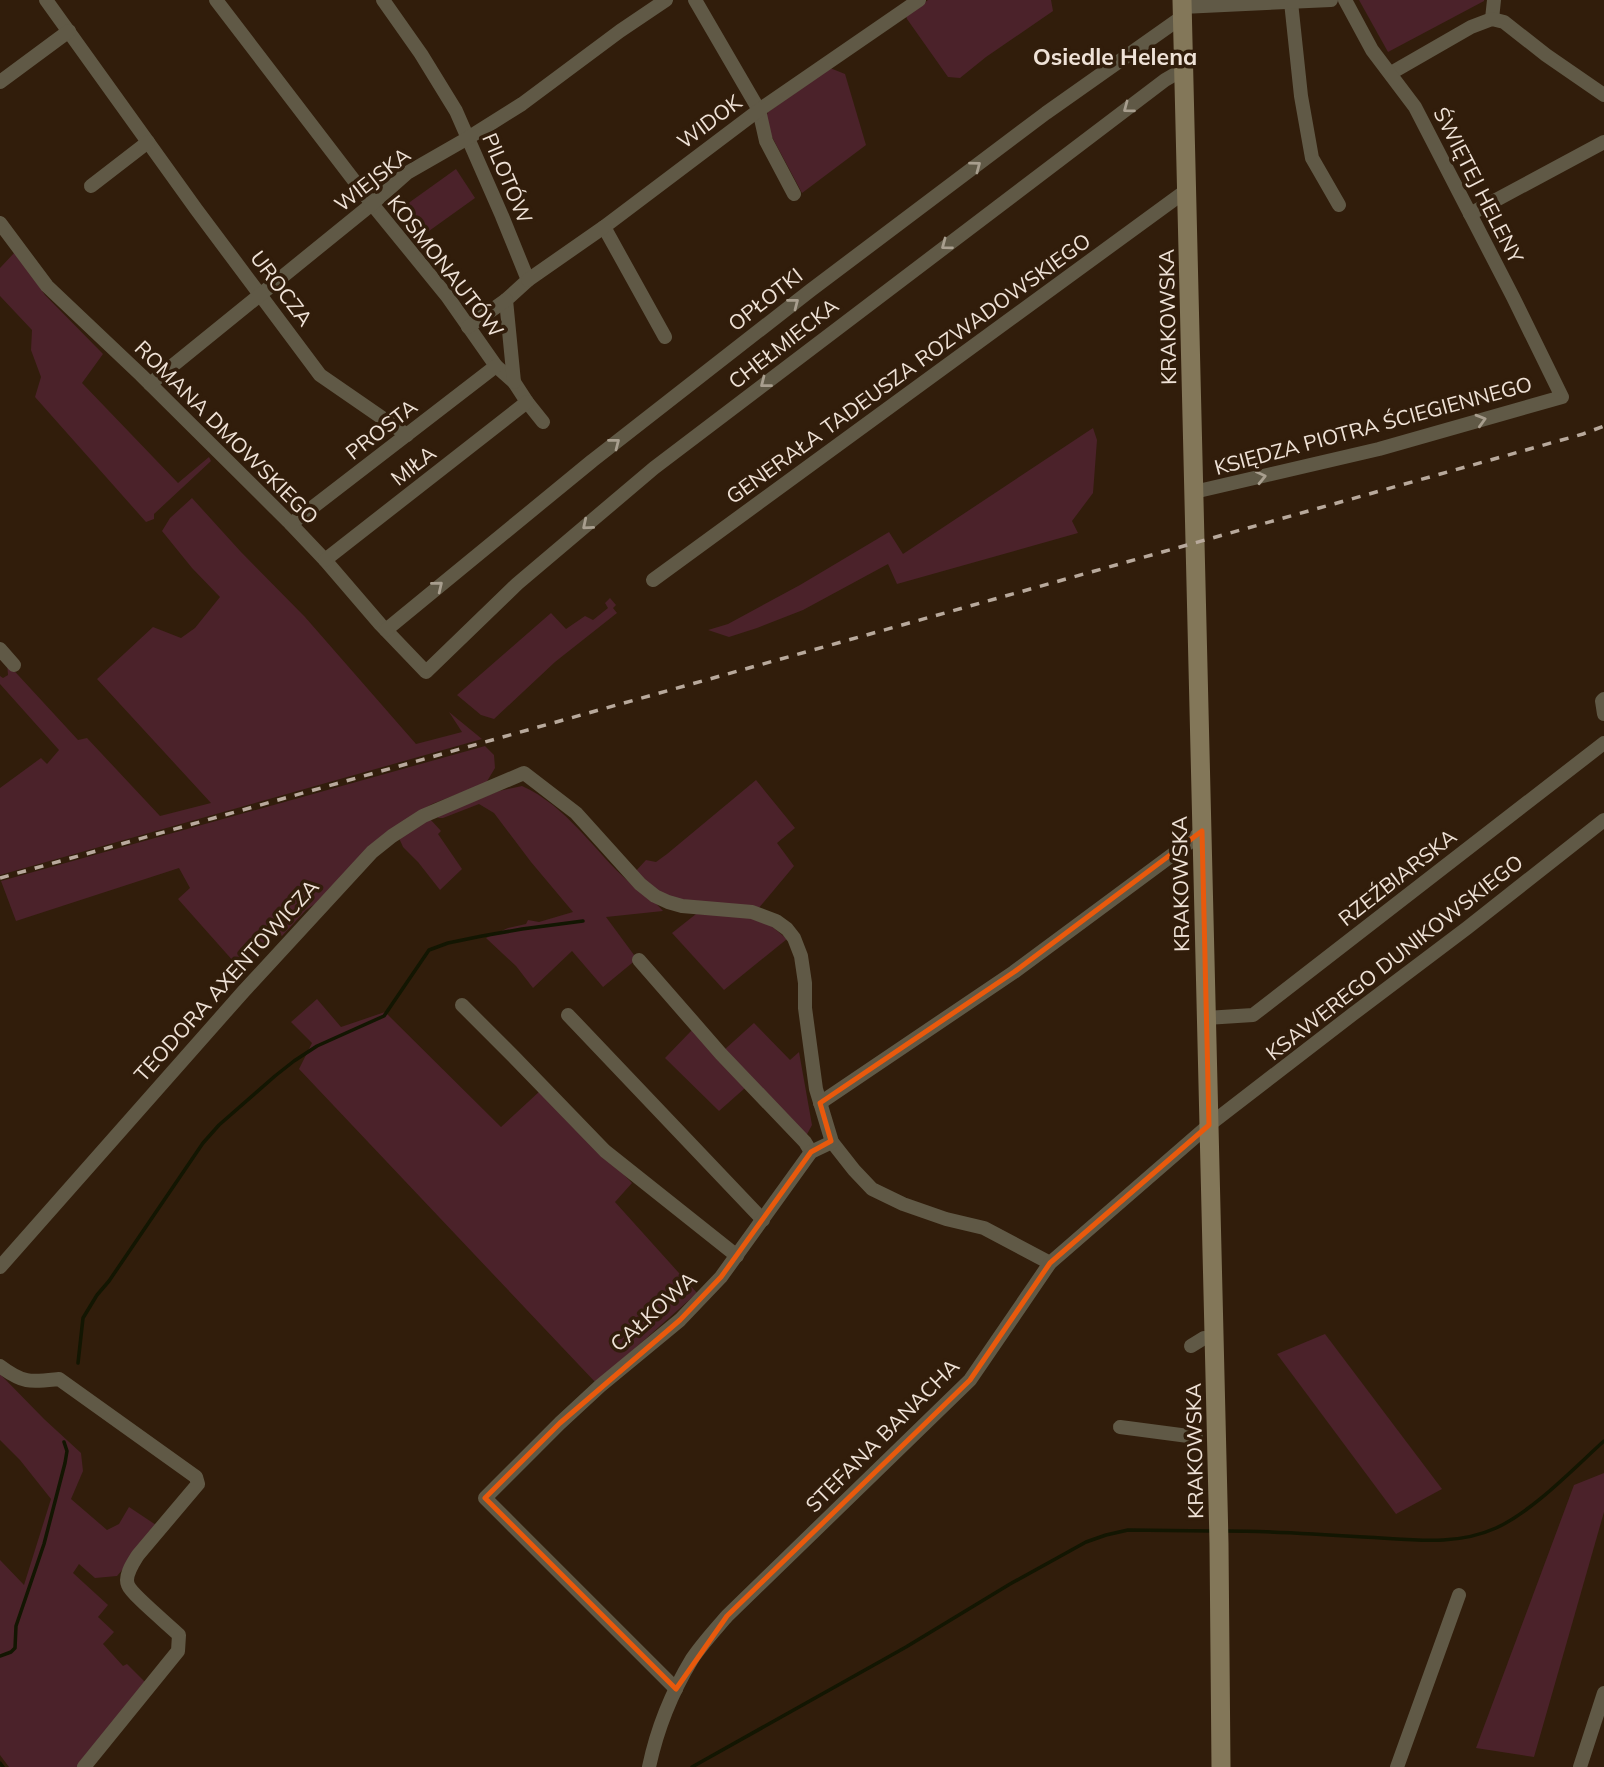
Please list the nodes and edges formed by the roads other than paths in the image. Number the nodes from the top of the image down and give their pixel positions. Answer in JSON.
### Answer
{"nodes":[{"id":1,"x":46,"y":0,"type":"edge"},
{"id":2,"x":216,"y":0,"type":"edge"},
{"id":3,"x":383,"y":0,"type":"edge"},
{"id":4,"x":666,"y":0,"type":"edge"},
{"id":5,"x":695,"y":0,"type":"edge"},
{"id":6,"x":919,"y":0,"type":"edge"},
{"id":7,"x":1331,"y":0,"type":"edge"},
{"id":8,"x":1345,"y":0,"type":"edge"},
{"id":9,"x":1494,"y":0,"type":"edge"},
{"id":10,"x":1291,"y":2,"type":"junction"},
{"id":11,"x":1182,"y":8,"type":"edge"},
{"id":12,"x":1492,"y":19,"type":"junction"},
{"id":13,"x":69,"y":32,"type":"junction"},
{"id":14,"x":1184,"y":69,"type":"junction"},
{"id":15,"x":1391,"y":73,"type":"junction"},
{"id":16,"x":0,"y":82,"type":"edge"},
{"id":17,"x":1604,"y":95,"type":"edge"},
{"id":18,"x":759,"y":110,"type":"junction"},
{"id":19,"x":468,"y":138,"type":"junction"},
{"id":20,"x":148,"y":142,"type":"junction"},
{"id":21,"x":1604,"y":142,"type":"edge"},
{"id":22,"x":91,"y":186,"type":"dead end"},
{"id":23,"x":1186,"y":190,"type":"junction"},
{"id":24,"x":794,"y":194,"type":"dead end"},
{"id":25,"x":372,"y":204,"type":"junction"},
{"id":26,"x":1339,"y":205,"type":"dead end"},
{"id":27,"x":1470,"y":214,"type":"junction"},
{"id":28,"x":0,"y":223,"type":"edge"},
{"id":29,"x":604,"y":227,"type":"junction"},
{"id":30,"x":528,"y":280,"type":"junction"},
{"id":31,"x":261,"y":293,"type":"junction"},
{"id":32,"x":506,"y":300,"type":"junction"},
{"id":33,"x":468,"y":327,"type":"junction"},
{"id":34,"x":665,"y":337,"type":"dead end"},
{"id":35,"x":496,"y":366,"type":"junction"},
{"id":36,"x":514,"y":382,"type":"junction"},
{"id":37,"x":150,"y":384,"type":"junction"},
{"id":38,"x":1562,"y":397,"type":"joint"},
{"id":39,"x":527,"y":402,"type":"junction"},
{"id":40,"x":543,"y":422,"type":"dead end"},
{"id":41,"x":407,"y":435,"type":"junction"},
{"id":42,"x":1194,"y":492,"type":"junction"},
{"id":43,"x":291,"y":524,"type":"junction"},
{"id":44,"x":325,"y":561,"type":"junction"},
{"id":45,"x":653,"y":580,"type":"dead end"},
{"id":46,"x":386,"y":629,"type":"junction"},
{"id":47,"x":0,"y":649,"type":"edge"},
{"id":48,"x":14,"y":665,"type":"dead end"},
{"id":49,"x":426,"y":672,"type":"joint"},
{"id":50,"x":1604,"y":699,"type":"edge"},
{"id":51,"x":1604,"y":714,"type":"edge"},
{"id":52,"x":1604,"y":743,"type":"edge"},
{"id":53,"x":1604,"y":820,"type":"edge"},
{"id":54,"x":1202,"y":831,"type":"junction"},
{"id":55,"x":639,"y":960,"type":"dead end"},
{"id":56,"x":462,"y":1005,"type":"dead end"},
{"id":57,"x":568,"y":1015,"type":"dead end"},
{"id":58,"x":1206,"y":1018,"type":"junction"},
{"id":59,"x":820,"y":1104,"type":"junction"},
{"id":60,"x":1209,"y":1125,"type":"junction"},
{"id":61,"x":832,"y":1142,"type":"junction"},
{"id":62,"x":811,"y":1153,"type":"junction"},
{"id":63,"x":763,"y":1220,"type":"junction"},
{"id":64,"x":737,"y":1256,"type":"junction"},
{"id":65,"x":1050,"y":1263,"type":"junction"},
{"id":66,"x":0,"y":1267,"type":"edge"},
{"id":67,"x":0,"y":1366,"type":"edge"},
{"id":68,"x":1121,"y":1427,"type":"dead end"},
{"id":69,"x":1196,"y":1437,"type":"dead end"},
{"id":70,"x":1460,"y":1595,"type":"dead end"},
{"id":71,"x":676,"y":1689,"type":"junction"},
{"id":72,"x":1604,"y":1693,"type":"edge"},
{"id":73,"x":84,"y":1767,"type":"edge"},
{"id":74,"x":649,"y":1767,"type":"edge"},
{"id":75,"x":1222,"y":1767,"type":"edge"},
{"id":76,"x":1397,"y":1767,"type":"edge"},
{"id":77,"x":1580,"y":1767,"type":"edge"}],
"edges":[{"from":1,"to":13,"type":"street","name":"UROCZA"},
{"from":2,"to":25,"type":"street","name":"KOSMONAUTÓW"},
{"from":3,"to":19,"type":"street","name":"PILOTÓW"},
{"from":4,"to":19,"type":"street","name":"WIEJSKA"},
{"from":5,"to":18,"type":"street"},
{"from":6,"to":18,"type":"street","name":"WIDOK"},
{"from":7,"to":10,"type":"street"},
{"from":8,"to":15,"type":"street","name":"ŚWIĘTEJ HELENY"},
{"from":9,"to":12,"type":"street"},
{"from":10,"to":11,"type":"street"},
{"from":10,"to":26,"type":"street"},
{"from":11,"to":14,"type":"main road","name":"KRAKOWSKA"},
{"from":46,"to":11,"type":"street","name":"OPŁOTKI","one_way":true},
{"from":12,"to":15,"type":"street"},
{"from":12,"to":17,"type":"street"},
{"from":13,"to":16,"type":"street"},
{"from":13,"to":20,"type":"street","name":"UROCZA"},
{"from":14,"to":23,"type":"main road","name":"KRAKOWSKA"},
{"from":14,"to":49,"type":"street","name":"CHEŁMIECKA","one_way":true},
{"from":15,"to":27,"type":"street","name":"ŚWIĘTEJ HELENY"},
{"from":18,"to":24,"type":"street"},
{"from":18,"to":29,"type":"street","name":"WIDOK"},
{"from":19,"to":25,"type":"street","name":"WIEJSKA"},
{"from":19,"to":30,"type":"street","name":"PILOTÓW"},
{"from":20,"to":22,"type":"street"},
{"from":20,"to":31,"type":"street","name":"UROCZA"},
{"from":21,"to":27,"type":"street"},
{"from":23,"to":42,"type":"main road","name":"KRAKOWSKA"},
{"from":23,"to":45,"type":"street","name":"GENERAŁA TADEUSZA ROZWADOWSKIEGO"},
{"from":25,"to":31,"type":"street","name":"WIEJSKA"},
{"from":25,"to":33,"type":"street","name":"KOSMONAUTÓW"},
{"from":27,"to":38,"type":"street","name":"ŚWIĘTEJ HELENY"},
{"from":28,"to":37,"type":"street","name":"ROMANA DMOWSKIEGO"},
{"from":29,"to":30,"type":"street","name":"WIDOK"},
{"from":29,"to":34,"type":"street"},
{"from":30,"to":32,"type":"street"},
{"from":31,"to":37,"type":"street","name":"WIEJSKA"},
{"from":31,"to":41,"type":"street","name":"UROCZA"},
{"from":32,"to":33,"type":"street"},
{"from":32,"to":36,"type":"street"},
{"from":33,"to":35,"type":"street","name":"KOSMONAUTÓW"},
{"from":35,"to":36,"type":"street","name":"KOSMONAUTÓW"},
{"from":35,"to":41,"type":"street","name":"PROSTA"},
{"from":36,"to":39,"type":"street","name":"KOSMONAUTÓW"},
{"from":37,"to":43,"type":"street","name":"ROMANA DMOWSKIEGO"},
{"from":42,"to":38,"type":"street","name":"KSIĘDZA PIOTRA ŚCIEGIENNEGO","one_way":true},
{"from":39,"to":40,"type":"street","name":"KOSMONAUTÓW"},
{"from":39,"to":44,"type":"street","name":"MIŁA"},
{"from":41,"to":43,"type":"street","name":"PROSTA"},
{"from":42,"to":54,"type":"main road","name":"KRAKOWSKA"},
{"from":43,"to":44,"type":"street","name":"ROMANA DMOWSKIEGO"},
{"from":44,"to":46,"type":"street","name":"ROMANA DMOWSKIEGO"},
{"from":46,"to":49,"type":"street","name":"ROMANA DMOWSKIEGO"},
{"from":47,"to":48,"type":"street"},
{"from":50,"to":51,"type":"street"},
{"from":52,"to":58,"type":"street","name":"RZEŹBIARSKA"},
{"from":53,"to":60,"type":"street","name":"KSAWEREGO DUNIKOWSKIEGO"},
{"from":54,"to":58,"type":"main road","name":"KRAKOWSKA"},
{"from":54,"to":59,"type":"street"},
{"from":55,"to":62,"type":"street"},
{"from":56,"to":64,"type":"street"},
{"from":57,"to":63,"type":"street"},
{"from":58,"to":60,"type":"main road","name":"KRAKOWSKA"},
{"from":59,"to":61,"type":"street"},
{"from":59,"to":66,"type":"street","name":"TEODORA AXENTOWICZA"},
{"from":60,"to":65,"type":"street","name":"STEFANA BANACHA"},
{"from":60,"to":75,"type":"main road","name":"KRAKOWSKA"},
{"from":61,"to":62,"type":"street","name":"CAŁKOWA"},
{"from":61,"to":65,"type":"street"},
{"from":62,"to":63,"type":"street","name":"CAŁKOWA"},
{"from":63,"to":64,"type":"street","name":"CAŁKOWA"},
{"from":64,"to":71,"type":"street","name":"CAŁKOWA"},
{"from":65,"to":71,"type":"street","name":"STEFANA BANACHA"},
{"from":67,"to":73,"type":"street"},
{"from":68,"to":69,"type":"street"},
{"from":70,"to":76,"type":"street"},
{"from":71,"to":74,"type":"street","name":"STEFANA BANACHA"},
{"from":72,"to":77,"type":"street"}]}
